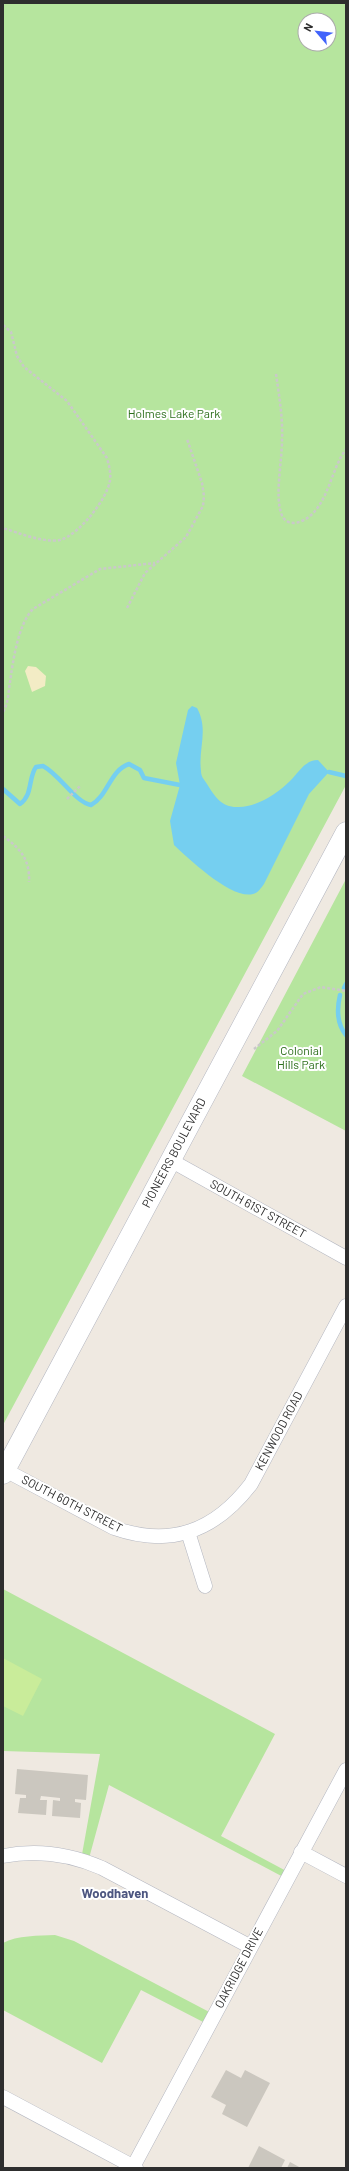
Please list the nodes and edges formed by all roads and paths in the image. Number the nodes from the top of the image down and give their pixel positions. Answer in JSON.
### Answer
{"nodes":[{"id":1,"x":3,"y":325,"type":"edge"},
{"id":2,"x":276,"y":374,"type":"dead end"},
{"id":3,"x":187,"y":439,"type":"dead end"},
{"id":4,"x":346,"y":449,"type":"edge"},
{"id":5,"x":3,"y":528,"type":"edge"},
{"id":6,"x":155,"y":564,"type":"junction"},
{"id":7,"x":127,"y":608,"type":"dead end"},
{"id":8,"x":3,"y":712,"type":"edge"},
{"id":9,"x":80,"y":786,"type":"dead end"},
{"id":10,"x":67,"y":799,"type":"dead end"},
{"id":11,"x":346,"y":832,"type":"edge"},
{"id":12,"x":3,"y":836,"type":"edge"},
{"id":13,"x":29,"y":882,"type":"dead end"},
{"id":14,"x":346,"y":991,"type":"edge"},
{"id":15,"x":254,"y":1049,"type":"dead end"},
{"id":16,"x":170,"y":1160,"type":"junction"},
{"id":17,"x":346,"y":1258,"type":"edge"},
{"id":18,"x":346,"y":1306,"type":"edge"},
{"id":19,"x":4,"y":1472,"type":"edge"},
{"id":20,"x":188,"y":1532,"type":"junction"},
{"id":21,"x":205,"y":1586,"type":"dead end"},
{"id":22,"x":346,"y":1770,"type":"edge"},
{"id":23,"x":302,"y":1852,"type":"junction"},
{"id":24,"x":3,"y":1856,"type":"edge"},
{"id":25,"x":346,"y":1876,"type":"edge"},
{"id":26,"x":251,"y":1948,"type":"junction"},
{"id":27,"x":3,"y":2097,"type":"edge"},
{"id":28,"x":134,"y":2167,"type":"edge"}],
"edges":[{"from":1,"to":5,"type":"path"},
{"from":2,"to":4,"type":"path"},
{"from":3,"to":6,"type":"path"},
{"from":6,"to":7,"type":"path"},
{"from":6,"to":8,"type":"path"},
{"from":9,"to":10,"type":"path"},
{"from":11,"to":16,"type":"main road","name":"PIONEERS BOULEVARD"},
{"from":12,"to":13,"type":"path"},
{"from":14,"to":15,"type":"path"},
{"from":16,"to":17,"type":"street","name":"SOUTH 61ST STREET"},
{"from":16,"to":19,"type":"main road","name":"PIONEERS BOULEVARD"},
{"from":18,"to":20,"type":"street","name":"KENWOOD ROAD"},
{"from":19,"to":20,"type":"street","name":"SOUTH 60TH STREET"},
{"from":20,"to":21,"type":"street"},
{"from":22,"to":23,"type":"street","name":"OAKRIDGE DRIVE"},
{"from":23,"to":25,"type":"street"},
{"from":23,"to":26,"type":"street","name":"OAKRIDGE DRIVE"},
{"from":24,"to":26,"type":"street"},
{"from":26,"to":28,"type":"street","name":"OAKRIDGE DRIVE"},
{"from":27,"to":28,"type":"street"}]}
